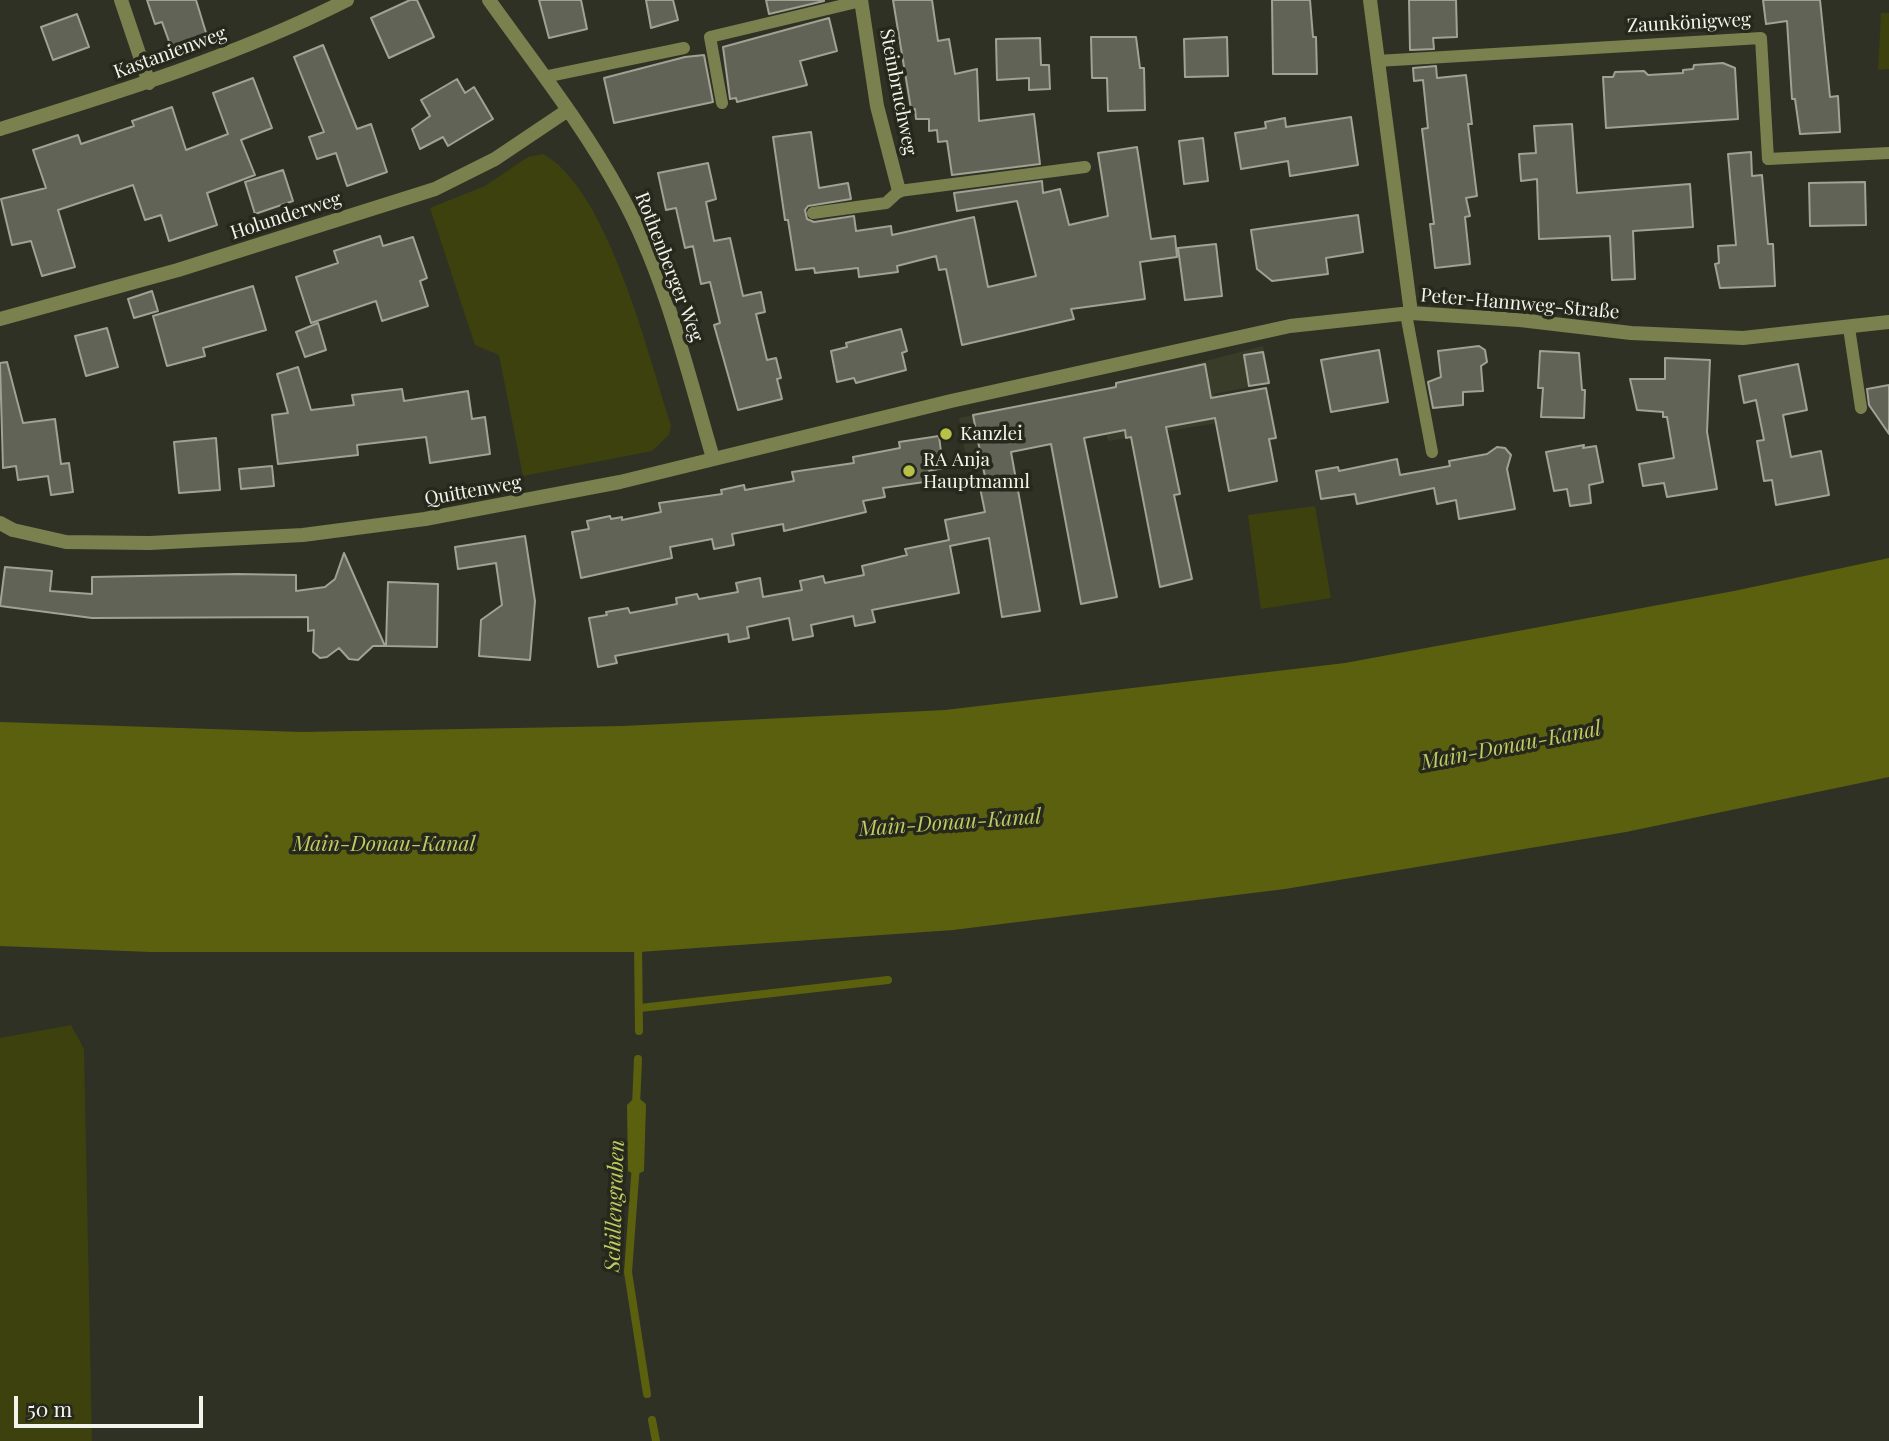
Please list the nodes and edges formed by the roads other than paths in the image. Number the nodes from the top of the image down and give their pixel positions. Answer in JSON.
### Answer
{"nodes":[{"id":1,"x":121,"y":0,"type":"edge"},
{"id":2,"x":347,"y":0,"type":"edge"},
{"id":3,"x":489,"y":0,"type":"edge"},
{"id":4,"x":1370,"y":0,"type":"edge"},
{"id":5,"x":861,"y":1,"type":"edge"},
{"id":6,"x":684,"y":48,"type":"dead end"},
{"id":7,"x":1377,"y":61,"type":"junction"},
{"id":8,"x":544,"y":77,"type":"junction"},
{"id":9,"x":149,"y":83,"type":"junction"},
{"id":10,"x":722,"y":103,"type":"dead end"},
{"id":11,"x":568,"y":110,"type":"junction"},
{"id":12,"x":0,"y":129,"type":"edge"},
{"id":13,"x":1889,"y":153,"type":"edge"},
{"id":14,"x":1085,"y":167,"type":"dead end"},
{"id":15,"x":899,"y":191,"type":"junction"},
{"id":16,"x":813,"y":213,"type":"dead end"},
{"id":17,"x":1408,"y":313,"type":"junction"},
{"id":18,"x":0,"y":319,"type":"edge"},
{"id":19,"x":1889,"y":322,"type":"edge"},
{"id":20,"x":1849,"y":328,"type":"junction"},
{"id":21,"x":945,"y":402,"type":"joint"},
{"id":22,"x":1861,"y":408,"type":"dead end"},
{"id":23,"x":1432,"y":452,"type":"dead end"},
{"id":24,"x":713,"y":458,"type":"junction"},
{"id":25,"x":0,"y":523,"type":"edge"}],
"edges":[{"from":1,"to":9,"type":"street"},
{"from":2,"to":9,"type":"street","name":"Kastanienweg"},
{"from":3,"to":8,"type":"street","name":"Rothenberger Weg"},
{"from":4,"to":7,"type":"street"},
{"from":5,"to":10,"type":"lane"},
{"from":5,"to":15,"type":"street","name":"Steinbruchweg"},
{"from":6,"to":8,"type":"lane"},
{"from":7,"to":13,"type":"lane","name":"Zaunkönigweg"},
{"from":7,"to":17,"type":"street"},
{"from":8,"to":11,"type":"street","name":"Rothenberger Weg"},
{"from":9,"to":12,"type":"street","name":"Kastanienweg"},
{"from":11,"to":18,"type":"street","name":"Holunderweg"},
{"from":11,"to":24,"type":"street","name":"Rothenberger Weg"},
{"from":14,"to":15,"type":"lane"},
{"from":15,"to":16,"type":"lane"},
{"from":17,"to":20,"type":"street","name":"Peter-Hannweg-Straße"},
{"from":17,"to":21,"type":"street","name":"Peter-Hannweg-Straße"},
{"from":17,"to":23,"type":"lane"},
{"from":19,"to":20,"type":"street","name":"Peter-Hannweg-Straße"},
{"from":20,"to":22,"type":"lane"},
{"from":21,"to":24,"type":"street","name":"Quittenweg"},
{"from":24,"to":25,"type":"street","name":"Quittenweg"}]}
